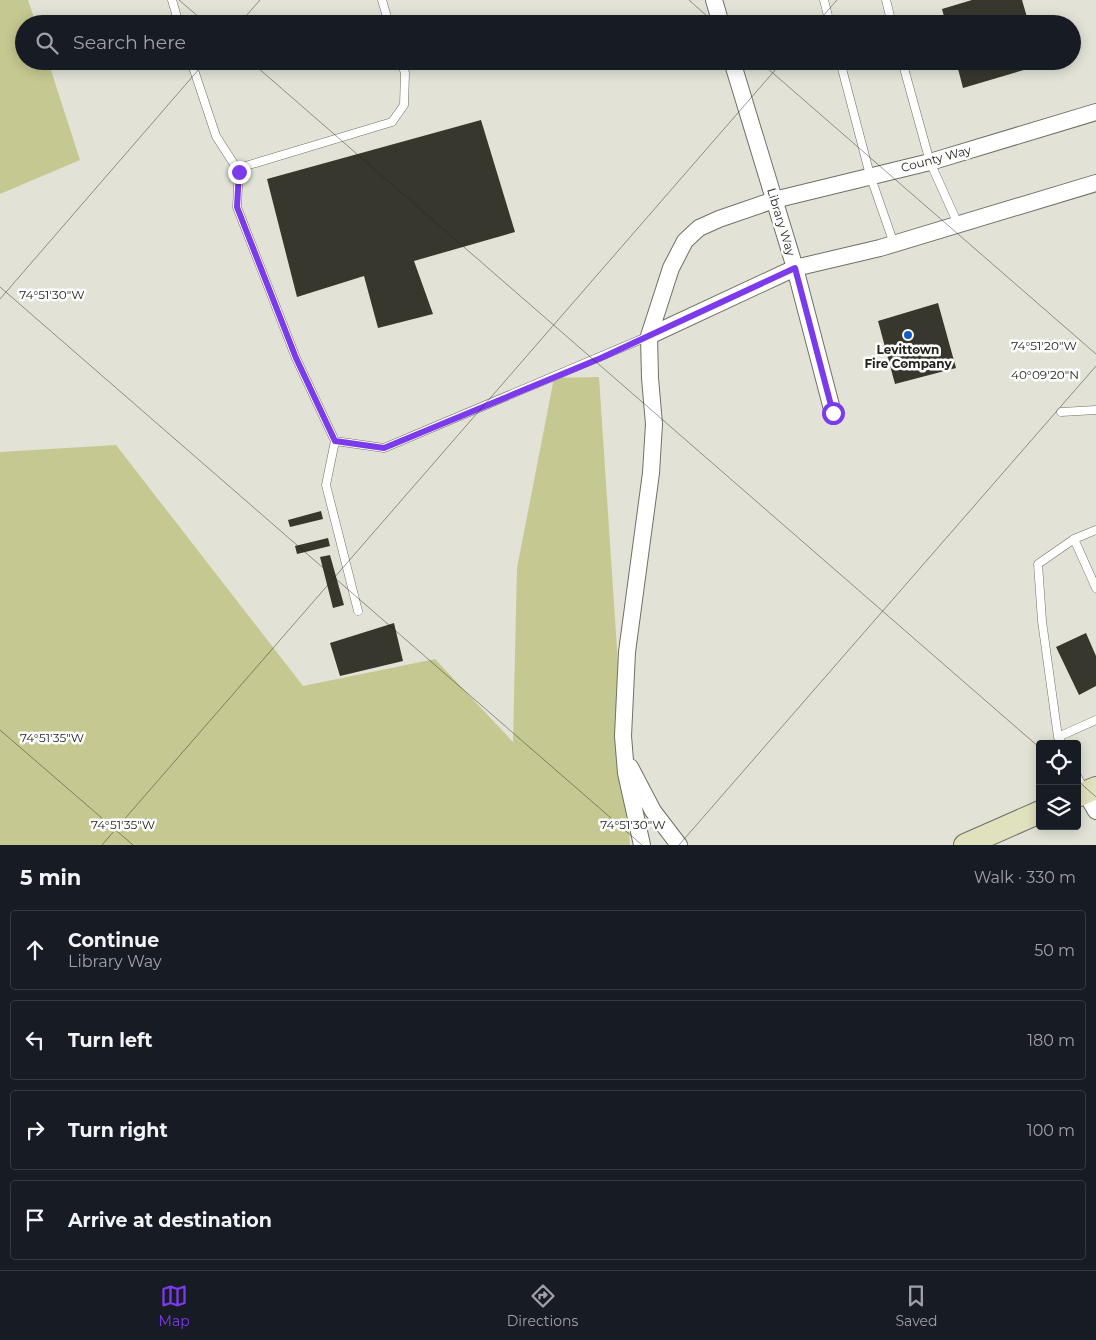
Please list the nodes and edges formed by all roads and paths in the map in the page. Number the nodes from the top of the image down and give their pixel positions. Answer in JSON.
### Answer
{"nodes":[{"id":1,"x":172,"y":0,"type":"edge"},
{"id":2,"x":382,"y":0,"type":"edge"},
{"id":3,"x":714,"y":0,"type":"edge"},
{"id":4,"x":824,"y":0,"type":"edge"},
{"id":5,"x":886,"y":0,"type":"edge"},
{"id":6,"x":176,"y":15,"type":"edge"},
{"id":7,"x":386,"y":15,"type":"edge"},
{"id":8,"x":718,"y":15,"type":"edge"},
{"id":9,"x":828,"y":15,"type":"edge"},
{"id":10,"x":890,"y":15,"type":"edge"},
{"id":11,"x":194,"y":70,"type":"edge"},
{"id":12,"x":404,"y":70,"type":"edge"},
{"id":13,"x":735,"y":70,"type":"edge"},
{"id":14,"x":842,"y":70,"type":"edge"},
{"id":15,"x":904,"y":70,"type":"edge"},
{"id":16,"x":1096,"y":112,"type":"edge"},
{"id":17,"x":930,"y":162,"type":"junction"},
{"id":18,"x":239,"y":172,"type":"junction"},
{"id":19,"x":870,"y":176,"type":"junction"},
{"id":20,"x":1096,"y":184,"type":"edge"},
{"id":21,"x":774,"y":200,"type":"junction"},
{"id":22,"x":958,"y":225,"type":"junction"},
{"id":23,"x":894,"y":244,"type":"junction"},
{"id":24,"x":795,"y":268,"type":"junction"},
{"id":25,"x":649,"y":336,"type":"junction"},
{"id":26,"x":1096,"y":410,"type":"edge"},
{"id":27,"x":1061,"y":412,"type":"dead end"},
{"id":28,"x":833,"y":413,"type":"dead end"},
{"id":29,"x":335,"y":441,"type":"junction"},
{"id":30,"x":1096,"y":530,"type":"edge"},
{"id":31,"x":1074,"y":539,"type":"junction"},
{"id":32,"x":1096,"y":588,"type":"edge"},
{"id":33,"x":358,"y":611,"type":"dead end"},
{"id":34,"x":1096,"y":720,"type":"edge"},
{"id":35,"x":1060,"y":740,"type":"edge"},
{"id":36,"x":1062,"y":740,"type":"edge"},
{"id":37,"x":624,"y":756,"type":"junction"},
{"id":38,"x":1036,"y":814,"type":"edge"},
{"id":39,"x":642,"y":845,"type":"edge"},
{"id":40,"x":679,"y":845,"type":"edge"},
{"id":41,"x":965,"y":845,"type":"edge"}],
"edges":[{"from":1,"to":6,"type":"lane"},
{"from":2,"to":7,"type":"lane"},
{"from":3,"to":8,"type":"street"},
{"from":4,"to":9,"type":"lane"},
{"from":5,"to":10,"type":"lane"},
{"from":11,"to":18,"type":"lane"},
{"from":12,"to":18,"type":"lane"},
{"from":13,"to":21,"type":"street","name":"Library Way"},
{"from":14,"to":19,"type":"lane"},
{"from":15,"to":17,"type":"lane"},
{"from":16,"to":17,"type":"street","name":"County Way"},
{"from":17,"to":19,"type":"street","name":"County Way"},
{"from":17,"to":22,"type":"lane"},
{"from":18,"to":29,"type":"lane"},
{"from":19,"to":21,"type":"street","name":"County Way"},
{"from":19,"to":23,"type":"lane"},
{"from":20,"to":22,"type":"street"},
{"from":21,"to":24,"type":"street","name":"Library Way"},
{"from":21,"to":25,"type":"street","name":"County Way"},
{"from":22,"to":23,"type":"street"},
{"from":23,"to":24,"type":"street"},
{"from":24,"to":25,"type":"street"},
{"from":24,"to":28,"type":"street","name":"Library Way"},
{"from":25,"to":29,"type":"lane"},
{"from":25,"to":37,"type":"street","name":"County Way"},
{"from":26,"to":27,"type":"lane"},
{"from":29,"to":33,"type":"lane"},
{"from":30,"to":31,"type":"lane"},
{"from":31,"to":32,"type":"lane"},
{"from":31,"to":35,"type":"lane"},
{"from":34,"to":36,"type":"lane"},
{"from":37,"to":39,"type":"street","name":"County Way"},
{"from":37,"to":40,"type":"street"},
{"from":38,"to":41,"type":"main road"}]}
